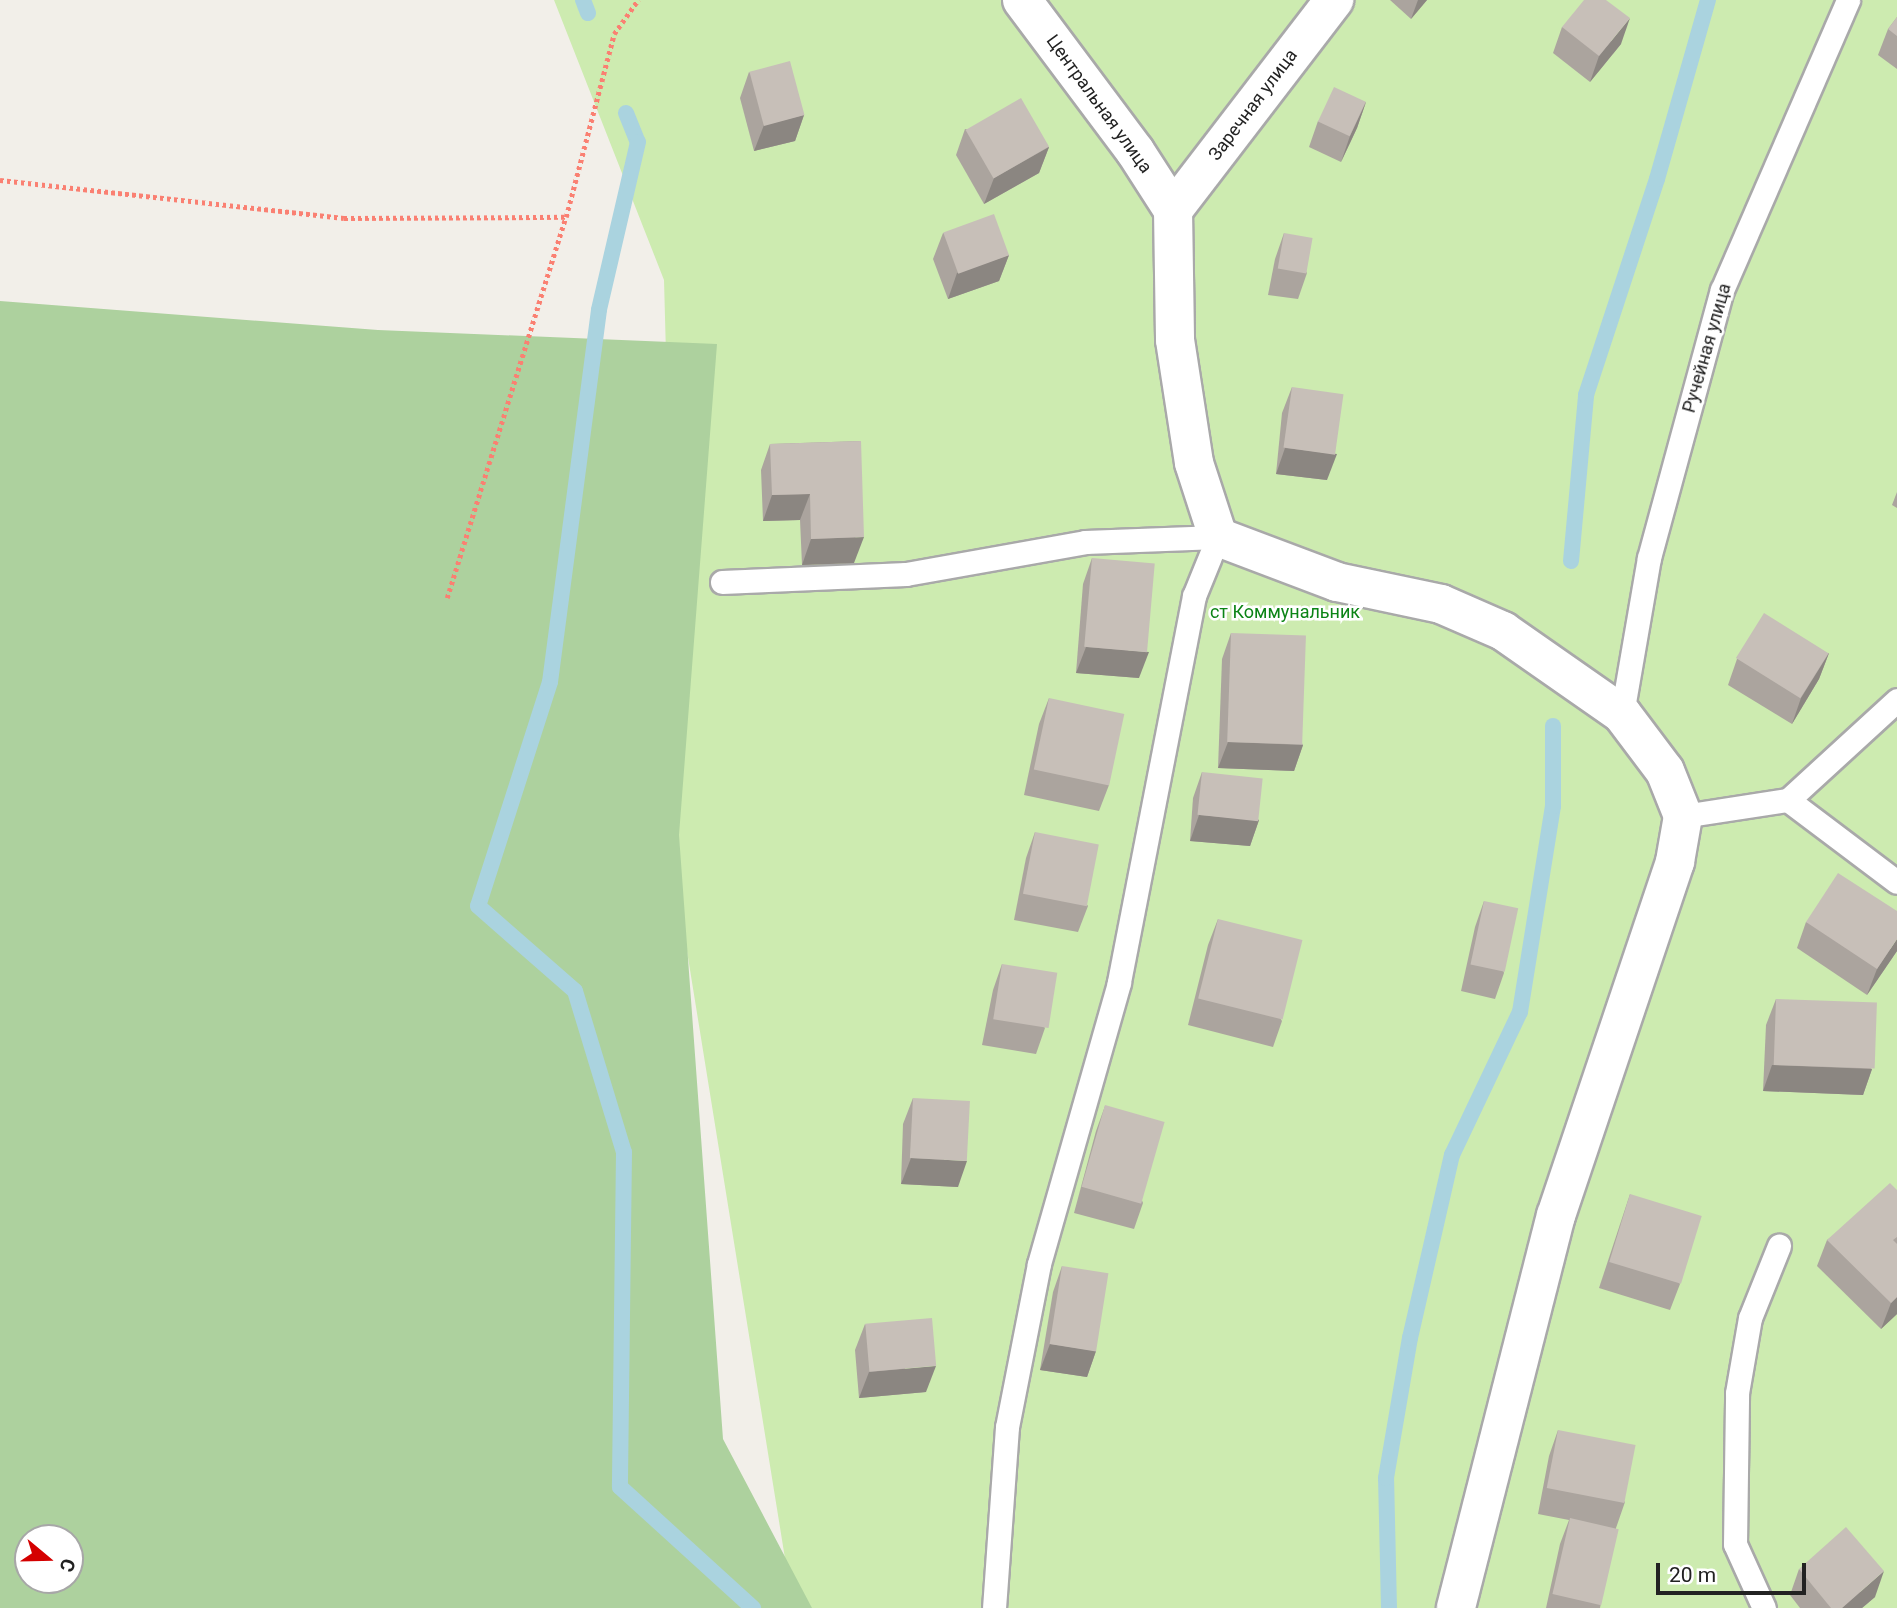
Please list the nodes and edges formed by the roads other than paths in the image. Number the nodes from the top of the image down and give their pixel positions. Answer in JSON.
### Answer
{"nodes":[{"id":1,"x":1023,"y":0,"type":"edge"},
{"id":2,"x":1334,"y":0,"type":"edge"},
{"id":3,"x":1848,"y":0,"type":"edge"},
{"id":4,"x":1173,"y":210,"type":"junction"},
{"id":5,"x":1218,"y":537,"type":"junction"},
{"id":6,"x":722,"y":582,"type":"dead end"},
{"id":7,"x":1897,"y":700,"type":"edge"},
{"id":8,"x":1622,"y":714,"type":"junction"},
{"id":9,"x":1788,"y":800,"type":"junction"},
{"id":10,"x":1683,"y":816,"type":"junction"},
{"id":11,"x":1897,"y":882,"type":"edge"},
{"id":12,"x":1779,"y":1247,"type":"dead end"},
{"id":13,"x":994,"y":1608,"type":"edge"},
{"id":14,"x":1456,"y":1608,"type":"edge"},
{"id":15,"x":1763,"y":1608,"type":"edge"}],
"edges":[{"from":1,"to":4,"type":"street","name":"Центральная улица"},
{"from":2,"to":4,"type":"street","name":"Заречная улица"},
{"from":3,"to":8,"type":"lane","name":"Ручейная улица"},
{"from":4,"to":5,"type":"street"},
{"from":5,"to":6,"type":"lane"},
{"from":5,"to":8,"type":"street"},
{"from":5,"to":13,"type":"lane"},
{"from":7,"to":9,"type":"lane"},
{"from":8,"to":10,"type":"street"},
{"from":9,"to":10,"type":"lane"},
{"from":9,"to":11,"type":"lane"},
{"from":10,"to":14,"type":"street"},
{"from":12,"to":15,"type":"lane"}]}
